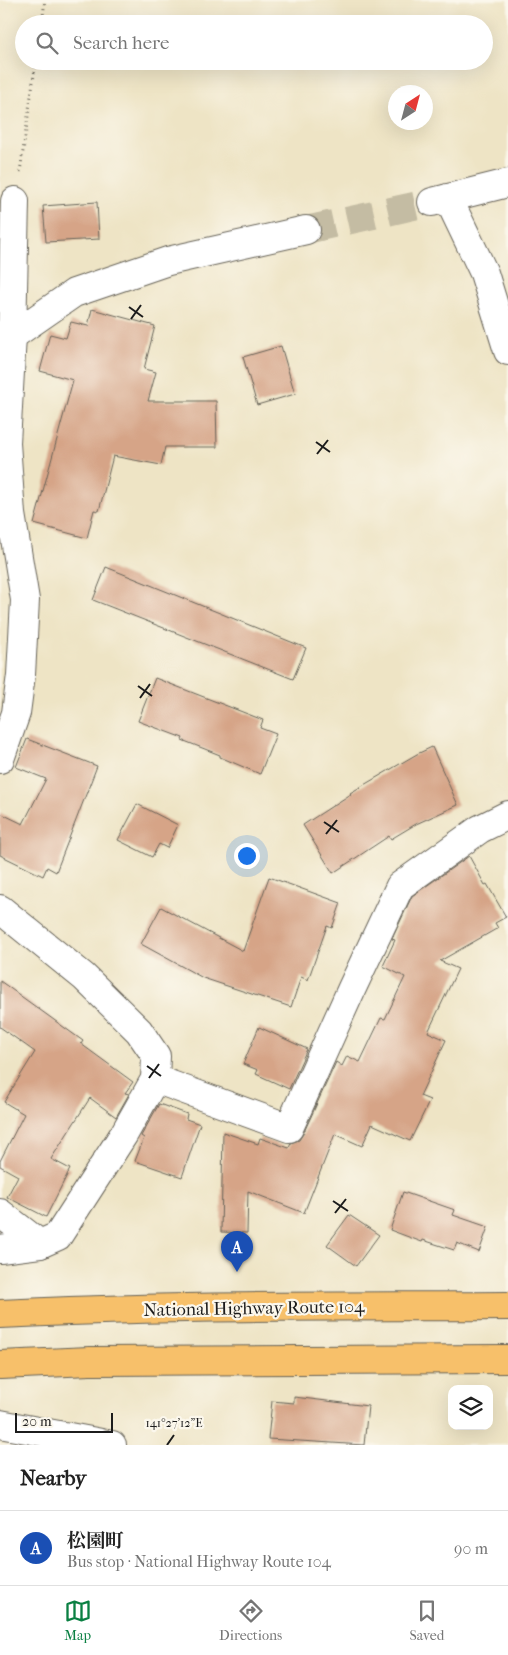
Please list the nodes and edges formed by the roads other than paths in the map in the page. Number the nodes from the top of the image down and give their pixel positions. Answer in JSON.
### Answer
{"nodes":[{"id":1,"x":508,"y":183,"type":"edge"},
{"id":2,"x":15,"y":201,"type":"road end"},
{"id":3,"x":306,"y":230,"type":"tunnel mouth"},
{"id":4,"x":6,"y":335,"type":"edge"},
{"id":5,"x":508,"y":351,"type":"edge"},
{"id":6,"x":0,"y":759,"type":"edge"},
{"id":7,"x":508,"y":815,"type":"edge"},
{"id":8,"x":0,"y":909,"type":"edge"},
{"id":9,"x":155,"y":1079,"type":"junction"},
{"id":10,"x":0,"y":1213,"type":"edge"},
{"id":11,"x":40,"y":1244,"type":"junction"},
{"id":12,"x":0,"y":1249,"type":"edge"},
{"id":13,"x":508,"y":1306,"type":"edge"},
{"id":14,"x":0,"y":1314,"type":"edge"},
{"id":15,"x":508,"y":1358,"type":"edge"},
{"id":16,"x":0,"y":1365,"type":"edge"},
{"id":17,"x":0,"y":1424,"type":"edge"},
{"id":18,"x":112,"y":1445,"type":"edge"}],
"edges":[{"from":1,"to":5,"type":"street"},
{"from":2,"to":4,"type":"street"},
{"from":3,"to":4,"type":"street"},
{"from":4,"to":6,"type":"street"},
{"from":7,"to":9,"type":"street"},
{"from":8,"to":9,"type":"street"},
{"from":9,"to":11,"type":"street"},
{"from":10,"to":11,"type":"street"},
{"from":11,"to":12,"type":"street"},
{"from":13,"to":14,"type":"highway","name":"National Highway Route 104"},
{"from":15,"to":16,"type":"highway"},
{"from":17,"to":18,"type":"street"}]}
